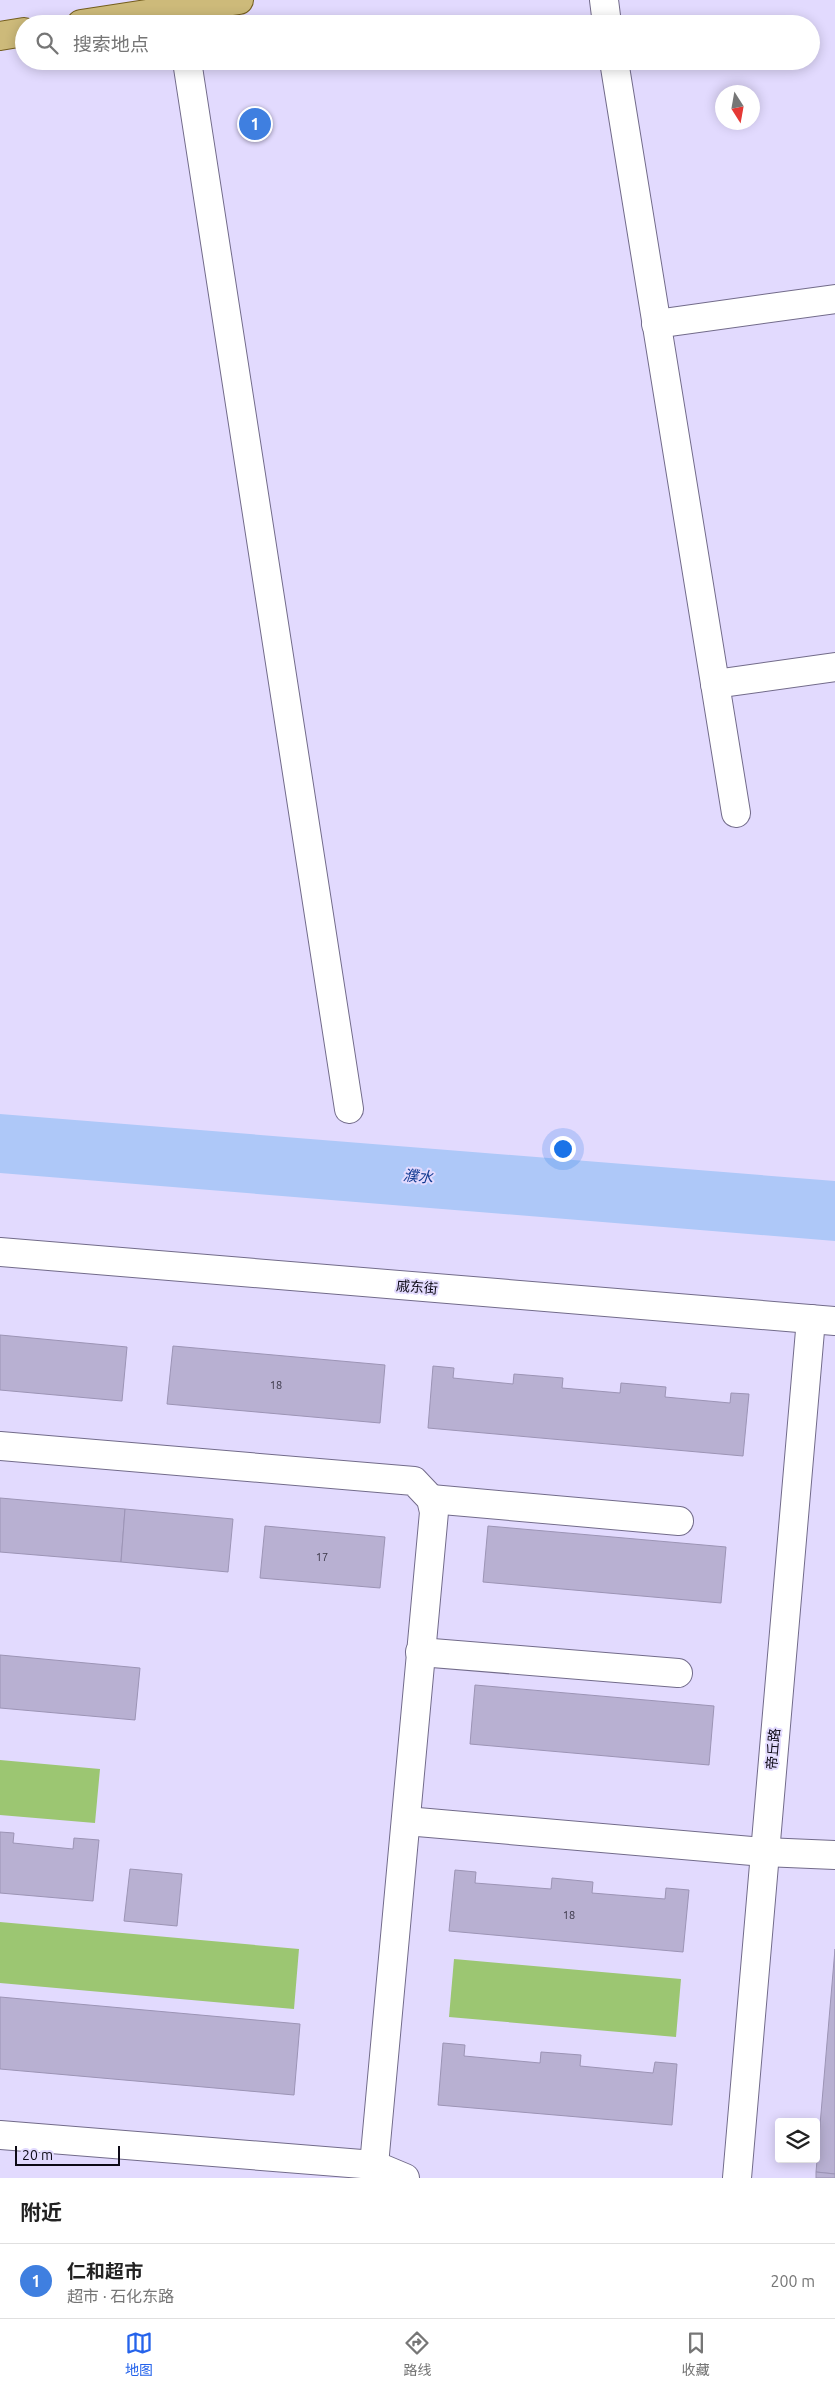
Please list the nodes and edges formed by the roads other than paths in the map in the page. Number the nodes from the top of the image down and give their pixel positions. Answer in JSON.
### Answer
{"nodes":[{"id":1,"x":239,"y":0,"type":"edge"},
{"id":2,"x":604,"y":0,"type":"edge"},
{"id":3,"x":184,"y":15,"type":"edge"},
{"id":4,"x":606,"y":15,"type":"edge"},
{"id":5,"x":15,"y":34,"type":"edge"},
{"id":6,"x":0,"y":36,"type":"edge"},
{"id":7,"x":189,"y":70,"type":"edge"},
{"id":8,"x":615,"y":70,"type":"edge"},
{"id":9,"x":835,"y":299,"type":"edge"},
{"id":10,"x":656,"y":324,"type":"junction"},
{"id":11,"x":835,"y":667,"type":"edge"},
{"id":12,"x":714,"y":684,"type":"junction"},
{"id":13,"x":736,"y":813,"type":"dead end"},
{"id":14,"x":349,"y":1109,"type":"dead end"},
{"id":15,"x":0,"y":1252,"type":"edge"},
{"id":16,"x":823,"y":1320,"type":"edge"},
{"id":17,"x":0,"y":1446,"type":"edge"},
{"id":18,"x":431,"y":1499,"type":"junction"},
{"id":19,"x":679,"y":1521,"type":"dead end"},
{"id":20,"x":420,"y":1652,"type":"junction"},
{"id":21,"x":678,"y":1673,"type":"dead end"},
{"id":22,"x":406,"y":1821,"type":"junction"},
{"id":23,"x":764,"y":1852,"type":"junction"},
{"id":24,"x":835,"y":1855,"type":"edge"},
{"id":25,"x":0,"y":2135,"type":"edge"},
{"id":26,"x":374,"y":2165,"type":"junction"},
{"id":27,"x":405,"y":2178,"type":"edge"},
{"id":28,"x":737,"y":2178,"type":"edge"}],
"edges":[{"from":1,"to":3,"type":"main road"},
{"from":2,"to":4,"type":"street"},
{"from":5,"to":6,"type":"main road"},
{"from":7,"to":14,"type":"street"},
{"from":8,"to":10,"type":"street"},
{"from":9,"to":10,"type":"street"},
{"from":10,"to":12,"type":"street"},
{"from":11,"to":12,"type":"street"},
{"from":12,"to":13,"type":"street"},
{"from":15,"to":16,"type":"street","name":"戚东街"},
{"from":16,"to":23,"type":"street","name":"帝丘路"},
{"from":17,"to":18,"type":"street"},
{"from":18,"to":19,"type":"street"},
{"from":18,"to":20,"type":"street"},
{"from":20,"to":21,"type":"street"},
{"from":20,"to":22,"type":"street"},
{"from":22,"to":23,"type":"street"},
{"from":22,"to":26,"type":"street"},
{"from":23,"to":24,"type":"street"},
{"from":23,"to":28,"type":"street","name":"帝丘路"},
{"from":25,"to":26,"type":"street"},
{"from":26,"to":27,"type":"street"}]}
